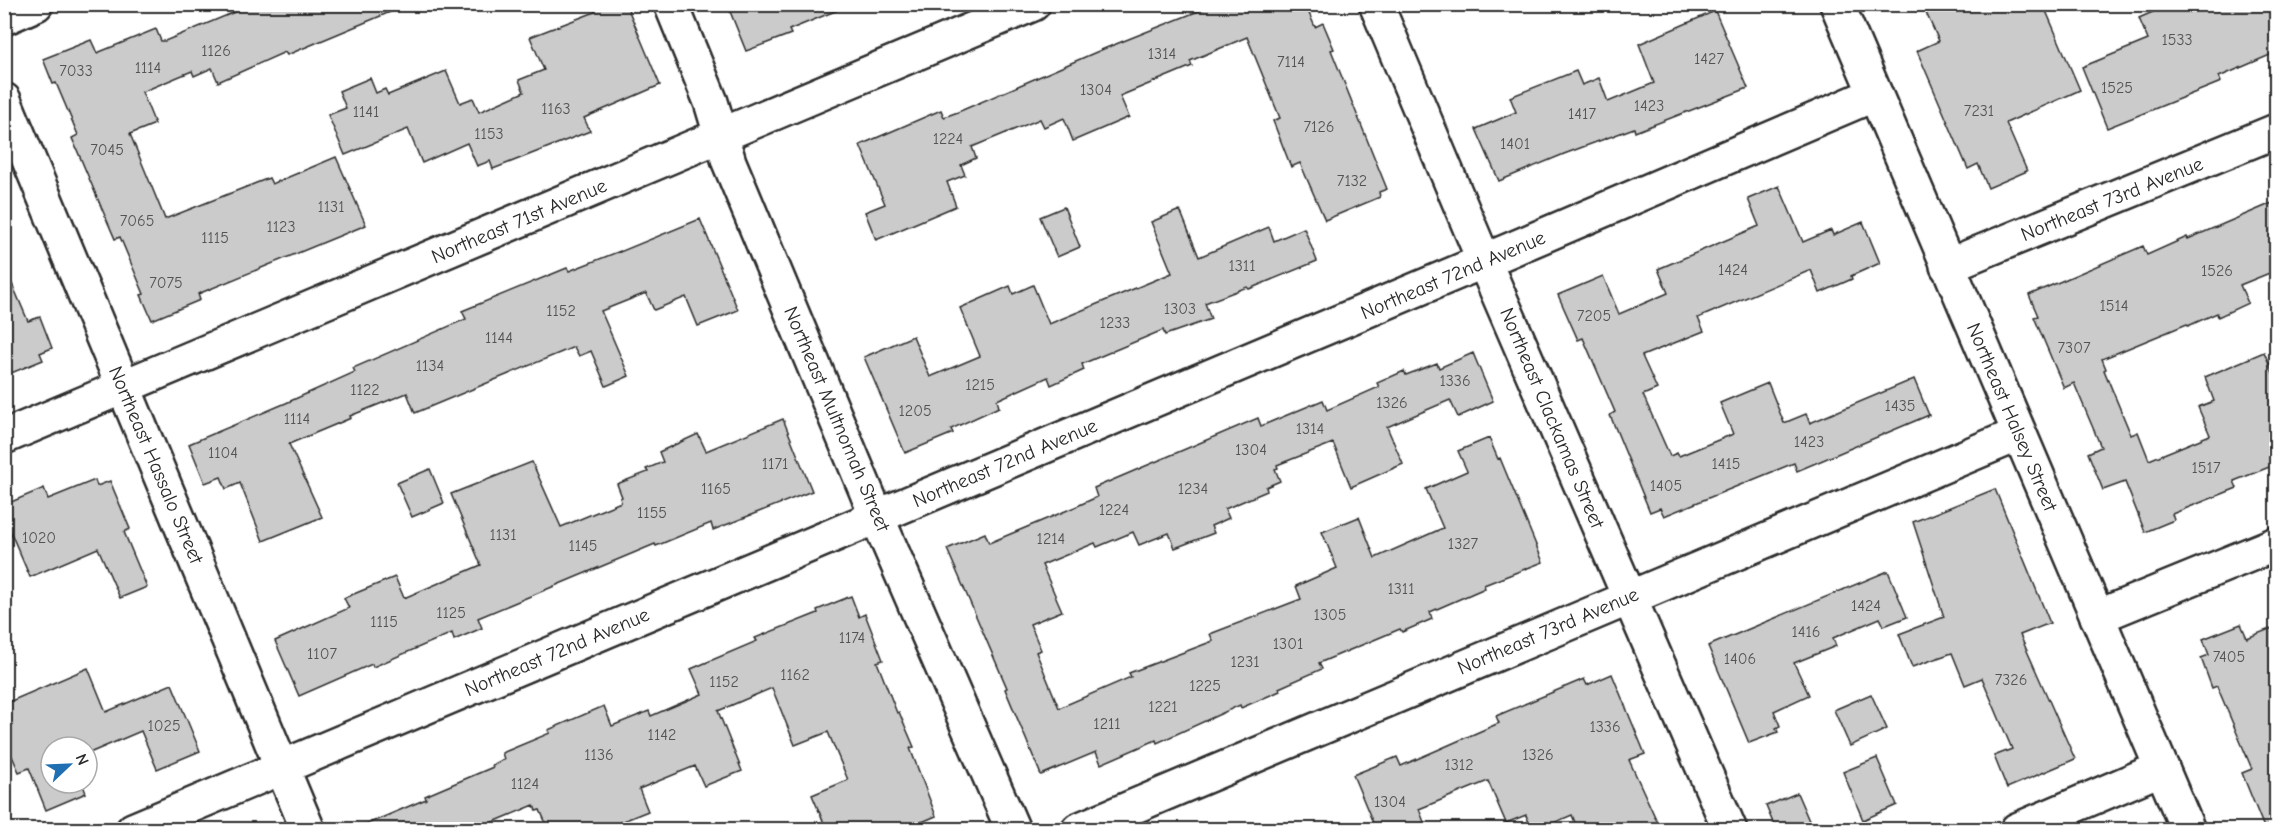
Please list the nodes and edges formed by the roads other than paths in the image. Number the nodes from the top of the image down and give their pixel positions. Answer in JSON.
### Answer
{"nodes":[{"id":1,"x":36,"y":4,"type":"edge"},
{"id":2,"x":671,"y":4,"type":"edge"},
{"id":3,"x":1033,"y":4,"type":"edge"},
{"id":4,"x":1376,"y":4,"type":"edge"},
{"id":5,"x":1837,"y":4,"type":"edge"},
{"id":6,"x":4,"y":18,"type":"edge"},
{"id":7,"x":1875,"y":94,"type":"junction"},
{"id":8,"x":4,"y":100,"type":"edge"},
{"id":9,"x":2277,"y":131,"type":"edge"},
{"id":10,"x":721,"y":136,"type":"junction"},
{"id":11,"x":1484,"y":261,"type":"junction"},
{"id":12,"x":1947,"y":266,"type":"junction"},
{"id":13,"x":123,"y":387,"type":"junction"},
{"id":14,"x":2019,"y":434,"type":"junction"},
{"id":15,"x":4,"y":437,"type":"edge"},
{"id":16,"x":877,"y":517,"type":"junction"},
{"id":17,"x":2277,"y":544,"type":"edge"},
{"id":18,"x":1629,"y":596,"type":"junction"},
{"id":19,"x":2097,"y":617,"type":"junction"},
{"id":20,"x":282,"y":767,"type":"junction"},
{"id":21,"x":2162,"y":768,"type":"junction"},
{"id":22,"x":133,"y":830,"type":"edge"},
{"id":23,"x":308,"y":830,"type":"edge"},
{"id":24,"x":1013,"y":830,"type":"edge"},
{"id":25,"x":1078,"y":830,"type":"edge"},
{"id":26,"x":1730,"y":830,"type":"edge"},
{"id":27,"x":2017,"y":830,"type":"edge"},
{"id":28,"x":2188,"y":830,"type":"edge"}],
"edges":[{"from":1,"to":6,"type":"street"},
{"from":2,"to":10,"type":"street","name":"Northeast Multnomah Street"},
{"from":3,"to":10,"type":"street","name":"Northeast 71st Avenue"},
{"from":4,"to":11,"type":"street","name":"Northeast Clackamas Street"},
{"from":5,"to":7,"type":"street","name":"Northeast Halsey Street"},
{"from":7,"to":11,"type":"street","name":"Northeast 72nd Avenue"},
{"from":7,"to":12,"type":"street","name":"Northeast Halsey Street"},
{"from":8,"to":13,"type":"street","name":"Northeast Hassalo Street"},
{"from":9,"to":12,"type":"street","name":"Northeast 73rd Avenue"},
{"from":10,"to":13,"type":"street","name":"Northeast 71st Avenue"},
{"from":10,"to":16,"type":"street","name":"Northeast Multnomah Street"},
{"from":11,"to":16,"type":"street","name":"Northeast 72nd Avenue"},
{"from":11,"to":18,"type":"street","name":"Northeast Clackamas Street"},
{"from":12,"to":14,"type":"street","name":"Northeast Halsey Street"},
{"from":13,"to":15,"type":"street","name":"Northeast 71st Avenue"},
{"from":13,"to":20,"type":"street","name":"Northeast Hassalo Street"},
{"from":14,"to":18,"type":"street","name":"Northeast 73rd Avenue"},
{"from":14,"to":19,"type":"street","name":"Northeast Halsey Street"},
{"from":16,"to":20,"type":"street","name":"Northeast 72nd Avenue"},
{"from":16,"to":24,"type":"street","name":"Northeast Multnomah Street"},
{"from":17,"to":19,"type":"street"},
{"from":18,"to":25,"type":"street","name":"Northeast 73rd Avenue"},
{"from":18,"to":26,"type":"street","name":"Northeast Clackamas Street"},
{"from":19,"to":21,"type":"street","name":"Northeast Halsey Street"},
{"from":20,"to":22,"type":"street","name":"Northeast 72nd Avenue"},
{"from":20,"to":23,"type":"street","name":"Northeast Hassalo Street"},
{"from":21,"to":27,"type":"street"},
{"from":21,"to":28,"type":"street","name":"Northeast Halsey Street"}]}
